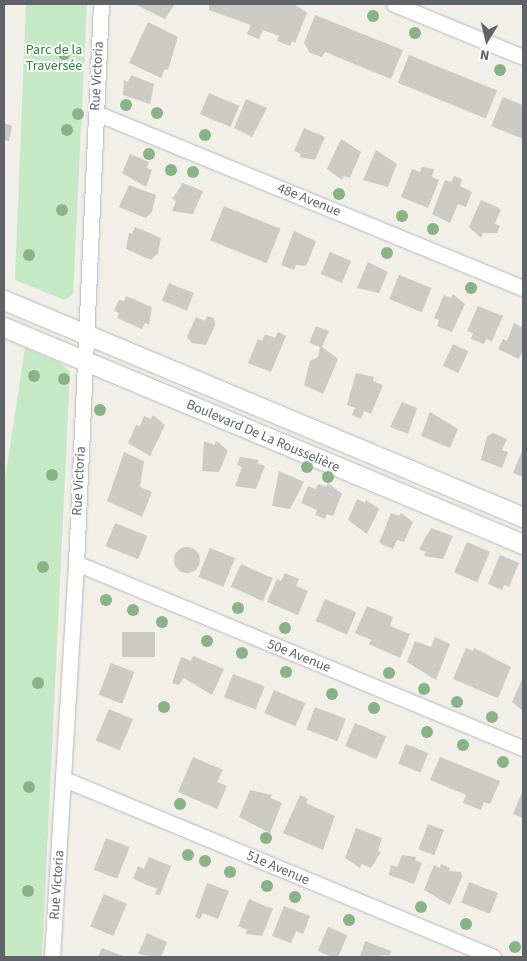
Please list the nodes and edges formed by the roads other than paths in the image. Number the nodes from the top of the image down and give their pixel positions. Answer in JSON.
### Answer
{"nodes":[{"id":1,"x":101,"y":4,"type":"edge"},
{"id":2,"x":394,"y":4,"type":"edge"},
{"id":3,"x":523,"y":57,"type":"edge"},
{"id":4,"x":96,"y":113,"type":"junction"},
{"id":5,"x":523,"y":288,"type":"edge"},
{"id":6,"x":4,"y":300,"type":"edge"},
{"id":7,"x":4,"y":327,"type":"edge"},
{"id":8,"x":84,"y":334,"type":"junction"},
{"id":9,"x":84,"y":361,"type":"junction"},
{"id":10,"x":523,"y":517,"type":"edge"},
{"id":11,"x":523,"y":544,"type":"edge"},
{"id":12,"x":76,"y":563,"type":"junction"},
{"id":13,"x":523,"y":748,"type":"edge"},
{"id":14,"x":64,"y":779,"type":"junction"},
{"id":15,"x":52,"y":957,"type":"edge"},
{"id":16,"x":493,"y":957,"type":"edge"}],
"edges":[{"from":1,"to":4,"type":"street","name":"Rue Victoria"},
{"from":2,"to":3,"type":"street"},
{"from":4,"to":5,"type":"street","name":"48e Avenue"},
{"from":4,"to":8,"type":"street","name":"Rue Victoria"},
{"from":6,"to":8,"type":"street","name":"Boulevard De La Rousselière"},
{"from":7,"to":9,"type":"street","name":"Boulevard De La Rousselière"},
{"from":8,"to":9,"type":"street","name":"Rue Victoria"},
{"from":8,"to":10,"type":"street","name":"Boulevard De La Rousselière"},
{"from":9,"to":11,"type":"street","name":"Boulevard De La Rousselière"},
{"from":9,"to":12,"type":"street","name":"Rue Victoria"},
{"from":12,"to":13,"type":"street","name":"50e Avenue"},
{"from":12,"to":14,"type":"street","name":"Rue Victoria"},
{"from":14,"to":15,"type":"street","name":"Rue Victoria"},
{"from":14,"to":16,"type":"street","name":"51e Avenue"}]}
